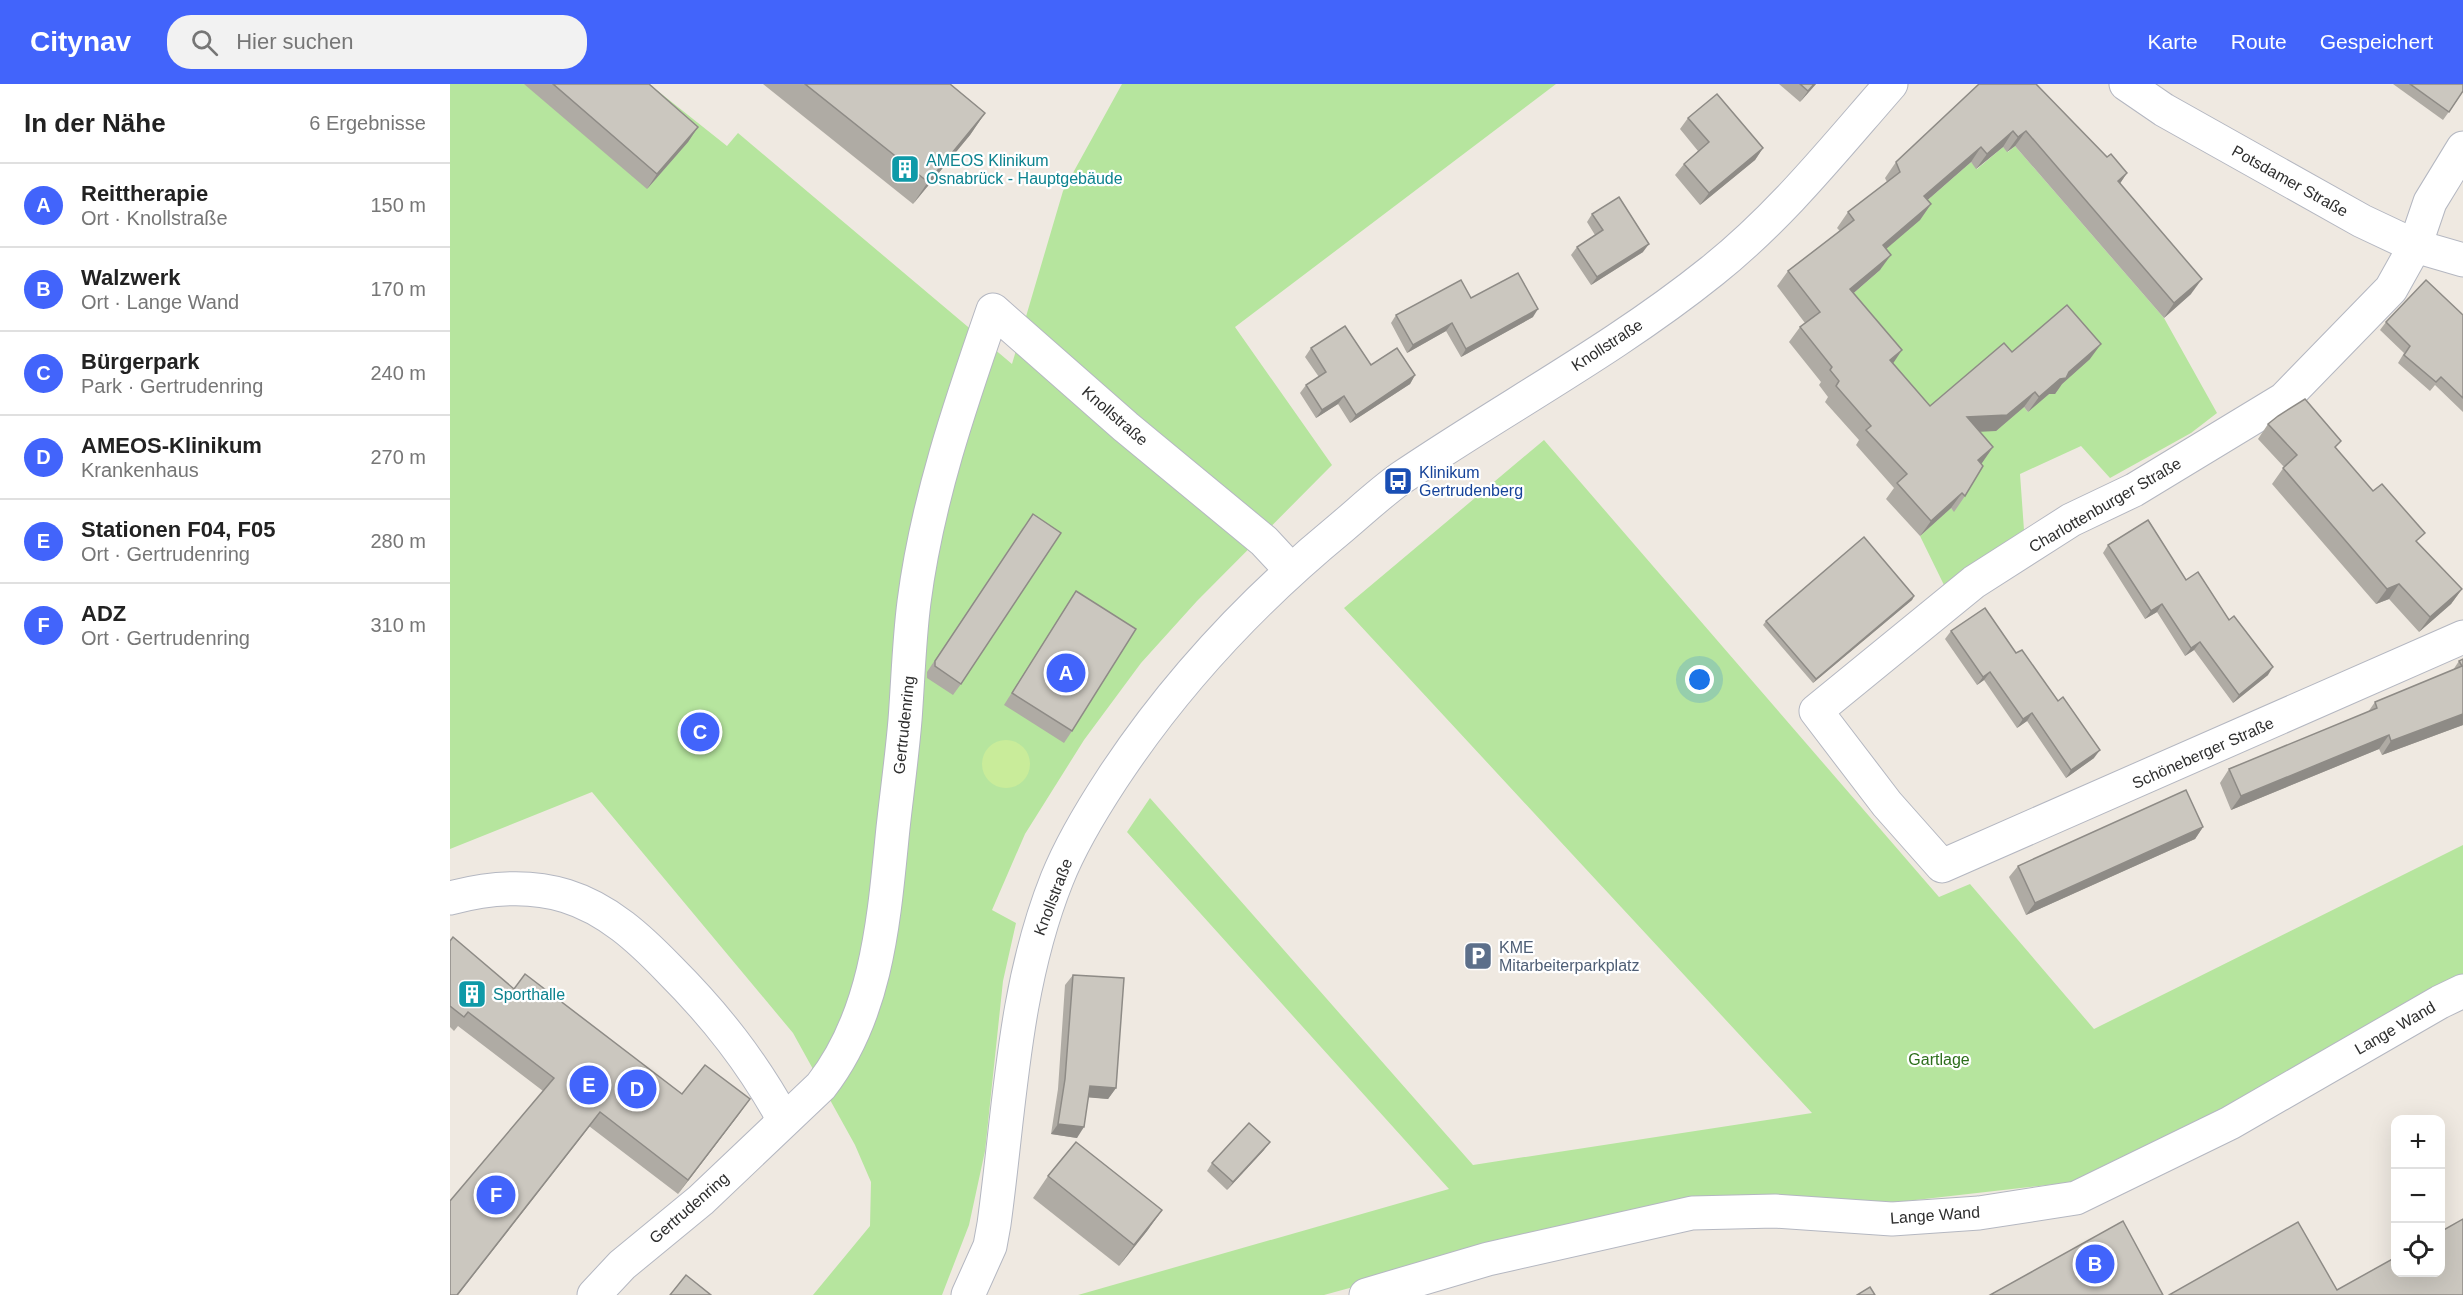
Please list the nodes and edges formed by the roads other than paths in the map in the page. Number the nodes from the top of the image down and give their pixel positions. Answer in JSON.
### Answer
{"nodes":[{"id":1,"x":1891,"y":84,"type":"edge"},
{"id":2,"x":2126,"y":84,"type":"edge"},
{"id":3,"x":2463,"y":148,"type":"edge"},
{"id":4,"x":2415,"y":246,"type":"junction"},
{"id":5,"x":2463,"y":260,"type":"edge"},
{"id":6,"x":993,"y":310,"type":"joint"},
{"id":7,"x":1290,"y":569,"type":"junction"},
{"id":8,"x":2463,"y":637,"type":"edge"},
{"id":9,"x":1942,"y":866,"type":"joint"},
{"id":10,"x":450,"y":898,"type":"edge"},
{"id":11,"x":2463,"y":991,"type":"edge"},
{"id":12,"x":784,"y":1120,"type":"junction"},
{"id":13,"x":594,"y":1295,"type":"edge"},
{"id":14,"x":968,"y":1295,"type":"edge"},
{"id":15,"x":1366,"y":1295,"type":"edge"}],
"edges":[{"from":1,"to":7,"type":"street","name":"Knollstraße"},
{"from":2,"to":4,"type":"street","name":"Potsdamer Straße"},
{"from":3,"to":4,"type":"street","name":"Charlottenburger Straße"},
{"from":4,"to":5,"type":"street","name":"Potsdamer Straße"},
{"from":4,"to":9,"type":"street","name":"Charlottenburger Straße"},
{"from":6,"to":7,"type":"street","name":"Knollstraße"},
{"from":6,"to":12,"type":"street","name":"Gertrudenring"},
{"from":7,"to":14,"type":"street","name":"Knollstraße"},
{"from":8,"to":9,"type":"street","name":"Schöneberger Straße"},
{"from":10,"to":12,"type":"street"},
{"from":11,"to":15,"type":"street","name":"Lange Wand"},
{"from":12,"to":13,"type":"street","name":"Gertrudenring"}]}
